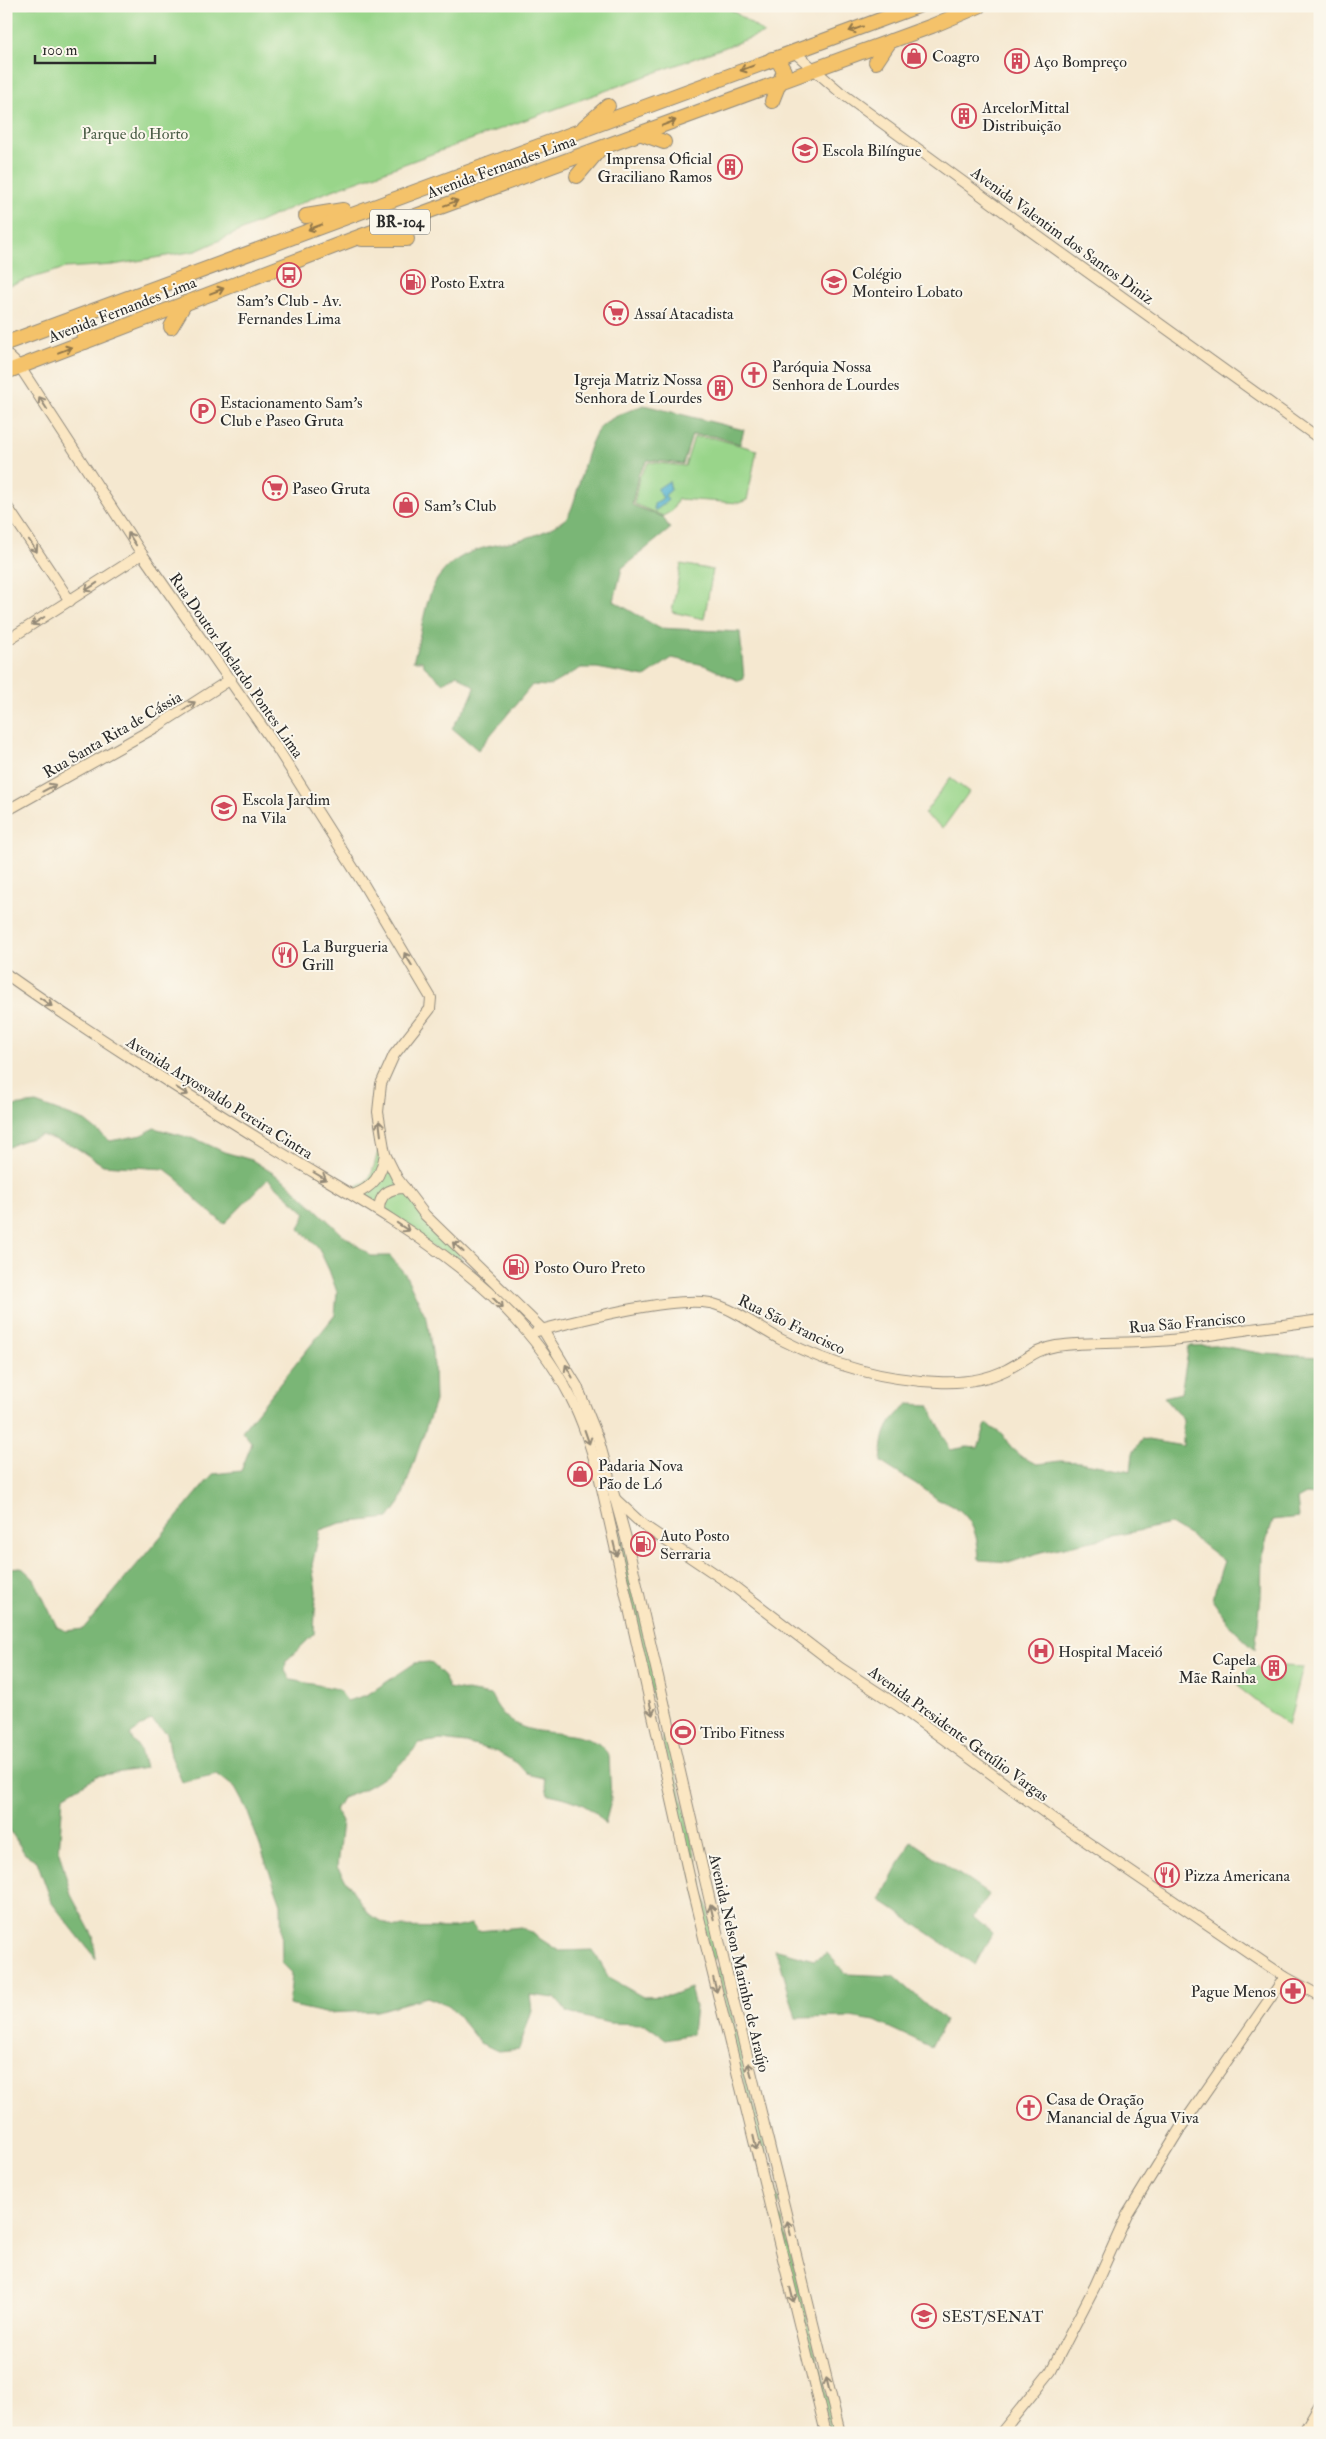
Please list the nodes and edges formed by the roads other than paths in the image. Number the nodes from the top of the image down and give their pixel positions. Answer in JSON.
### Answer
{"nodes":[{"id":1,"x":918,"y":6,"type":"edge"},
{"id":2,"x":979,"y":6,"type":"edge"},
{"id":3,"x":890,"y":41,"type":"junction"},
{"id":4,"x":793,"y":51,"type":"junction"},
{"id":5,"x":772,"y":59,"type":"junction"},
{"id":6,"x":876,"y":62,"type":"dead end"},
{"id":7,"x":812,"y":70,"type":"junction"},
{"id":8,"x":781,"y":81,"type":"junction"},
{"id":9,"x":772,"y":101,"type":"dead end"},
{"id":10,"x":608,"y":106,"type":"dead end"},
{"id":11,"x":577,"y":133,"type":"junction"},
{"id":12,"x":642,"y":134,"type":"junction"},
{"id":13,"x":664,"y":142,"type":"dead end"},
{"id":14,"x":601,"y":148,"type":"junction"},
{"id":15,"x":577,"y":176,"type":"dead end"},
{"id":16,"x":371,"y":206,"type":"junction"},
{"id":17,"x":306,"y":216,"type":"dead end"},
{"id":18,"x":356,"y":238,"type":"junction"},
{"id":19,"x":407,"y":239,"type":"dead end"},
{"id":20,"x":185,"y":303,"type":"junction"},
{"id":21,"x":80,"y":316,"type":"junction"},
{"id":22,"x":171,"y":327,"type":"dead end"},
{"id":23,"x":85,"y":342,"type":"junction"},
{"id":24,"x":6,"y":343,"type":"edge"},
{"id":25,"x":6,"y":354,"type":"edge"},
{"id":26,"x":20,"y":367,"type":"junction"},
{"id":27,"x":6,"y":372,"type":"edge"},
{"id":28,"x":1320,"y":439,"type":"edge"},
{"id":29,"x":6,"y":505,"type":"edge"},
{"id":30,"x":142,"y":554,"type":"junction"},
{"id":31,"x":70,"y":601,"type":"junction"},
{"id":32,"x":6,"y":641,"type":"edge"},
{"id":33,"x":231,"y":679,"type":"junction"},
{"id":34,"x":6,"y":811,"type":"edge"},
{"id":35,"x":6,"y":974,"type":"edge"},
{"id":36,"x":385,"y":1154,"type":"junction"},
{"id":37,"x":405,"y":1188,"type":"junction"},
{"id":38,"x":353,"y":1195,"type":"junction"},
{"id":39,"x":379,"y":1211,"type":"junction"},
{"id":40,"x":1320,"y":1320,"type":"edge"},
{"id":41,"x":543,"y":1330,"type":"junction"},
{"id":42,"x":529,"y":1334,"type":"junction"},
{"id":43,"x":599,"y":1475,"type":"junction"},
{"id":44,"x":614,"y":1498,"type":"junction"},
{"id":45,"x":642,"y":1525,"type":"junction"},
{"id":46,"x":626,"y":1538,"type":"junction"},
{"id":47,"x":671,"y":1732,"type":"junction"},
{"id":48,"x":657,"y":1733,"type":"junction"},
{"id":49,"x":724,"y":1962,"type":"junction"},
{"id":50,"x":710,"y":1965,"type":"junction"},
{"id":51,"x":1285,"y":1977,"type":"junction"},
{"id":52,"x":1320,"y":1996,"type":"edge"},
{"id":53,"x":1320,"y":2404,"type":"edge"},
{"id":54,"x":826,"y":2433,"type":"edge"},
{"id":55,"x":840,"y":2433,"type":"edge"},
{"id":56,"x":1001,"y":2433,"type":"edge"},
{"id":57,"x":1303,"y":2433,"type":"edge"}],
"edges":[{"from":1,"to":4,"type":"highway","number":"BR-104","one_way":true},
{"from":2,"to":3,"type":"highway","number":"BR-104"},
{"from":3,"to":6,"type":"highway"},
{"from":3,"to":7,"type":"highway","number":"BR-104"},
{"from":4,"to":5,"type":"highway","name":"Avenida Fernandes Lima","number":"BR-104"},
{"from":4,"to":7,"type":"main road","name":"Avenida Valentim dos Santos Diniz"},
{"from":5,"to":8,"type":"highway"},
{"from":5,"to":11,"type":"highway","name":"Avenida Fernandes Lima","number":"BR-104","one_way":true},
{"from":7,"to":8,"type":"highway","name":"Avenida Fernandes Lima","number":"BR-104"},
{"from":7,"to":28,"type":"main road","name":"Avenida Valentim dos Santos Diniz"},
{"from":8,"to":9,"type":"highway"},
{"from":12,"to":8,"type":"highway","name":"Avenida Fernandes Lima","number":"BR-104","one_way":true},
{"from":10,"to":11,"type":"highway"},
{"from":11,"to":16,"type":"highway","name":"Avenida Fernandes Lima","number":"BR-104"},
{"from":12,"to":13,"type":"highway"},
{"from":12,"to":14,"type":"highway","name":"Avenida Fernandes Lima","number":"BR-104"},
{"from":14,"to":15,"type":"highway"},
{"from":18,"to":14,"type":"highway","name":"Avenida Fernandes Lima","number":"BR-104","one_way":true},
{"from":16,"to":17,"type":"highway"},
{"from":16,"to":21,"type":"highway","name":"Avenida Fernandes Lima","number":"BR-104","one_way":true},
{"from":18,"to":19,"type":"highway"},
{"from":20,"to":18,"type":"highway","name":"Avenida Fernandes Lima","number":"BR-104","one_way":true},
{"from":20,"to":22,"type":"highway"},
{"from":20,"to":23,"type":"highway","name":"Avenida Fernandes Lima","number":"BR-104"},
{"from":21,"to":23,"type":"highway"},
{"from":21,"to":24,"type":"highway","name":"Avenida Fernandes Lima","number":"BR-104"},
{"from":26,"to":23,"type":"highway","name":"Avenida Fernandes Lima","number":"BR-104","one_way":true},
{"from":25,"to":26,"type":"main road","name":"Rua Doutor Abelardo Pontes Lima"},
{"from":26,"to":27,"type":"highway","name":"Avenida Fernandes Lima","number":"BR-104"},
{"from":30,"to":26,"type":"main road","name":"Rua Doutor Abelardo Pontes Lima","one_way":true},
{"from":29,"to":31,"type":"main road","one_way":true},
{"from":30,"to":31,"type":"main road","one_way":true},
{"from":30,"to":33,"type":"main road","name":"Rua Doutor Abelardo Pontes Lima"},
{"from":31,"to":32,"type":"main road","one_way":true},
{"from":34,"to":33,"type":"main road","name":"Rua Santa Rita de Cássia","one_way":true},
{"from":36,"to":33,"type":"main road","name":"Rua Doutor Abelardo Pontes Lima","one_way":true},
{"from":35,"to":38,"type":"main road","name":"Avenida Aryosvaldo Pereira Cintra","one_way":true},
{"from":36,"to":37,"type":"main road"},
{"from":36,"to":38,"type":"main road"},
{"from":37,"to":39,"type":"main road"},
{"from":41,"to":37,"type":"main road","one_way":true},
{"from":38,"to":39,"type":"main road","name":"Avenida Aryosvaldo Pereira Cintra"},
{"from":39,"to":42,"type":"main road","name":"Avenida Aryosvaldo Pereira Cintra","one_way":true},
{"from":40,"to":41,"type":"main road","name":"Rua São Francisco"},
{"from":41,"to":42,"type":"main road","name":"Rua São Francisco"},
{"from":44,"to":41,"type":"main road","one_way":true},
{"from":42,"to":43,"type":"main road","name":"Avenida Aryosvaldo Pereira Cintra","one_way":true},
{"from":43,"to":44,"type":"main road","name":"Avenida Presidente Getúlio Vargas"},
{"from":43,"to":48,"type":"main road","name":"Avenida Nelson Marinho de Araújo","one_way":true},
{"from":44,"to":45,"type":"main road","name":"Avenida Presidente Getúlio Vargas"},
{"from":44,"to":46,"type":"main road","name":"Avenida Nelson Marinho de Araújo"},
{"from":45,"to":46,"type":"main road"},
{"from":45,"to":51,"type":"main road","name":"Avenida Presidente Getúlio Vargas"},
{"from":46,"to":47,"type":"main road","name":"Avenida Nelson Marinho de Araújo"},
{"from":47,"to":48,"type":"main road"},
{"from":49,"to":47,"type":"main road","name":"Avenida Nelson Marinho de Araújo","one_way":true},
{"from":48,"to":50,"type":"main road","name":"Avenida Nelson Marinho de Araújo"},
{"from":49,"to":50,"type":"main road"},
{"from":55,"to":49,"type":"main road","name":"Avenida Nelson Marinho de Araújo","one_way":true},
{"from":50,"to":54,"type":"main road","name":"Avenida Nelson Marinho de Araújo","one_way":true},
{"from":51,"to":52,"type":"main road","name":"Avenida Presidente Getúlio Vargas"},
{"from":51,"to":56,"type":"main road"},
{"from":53,"to":57,"type":"main road"}]}
